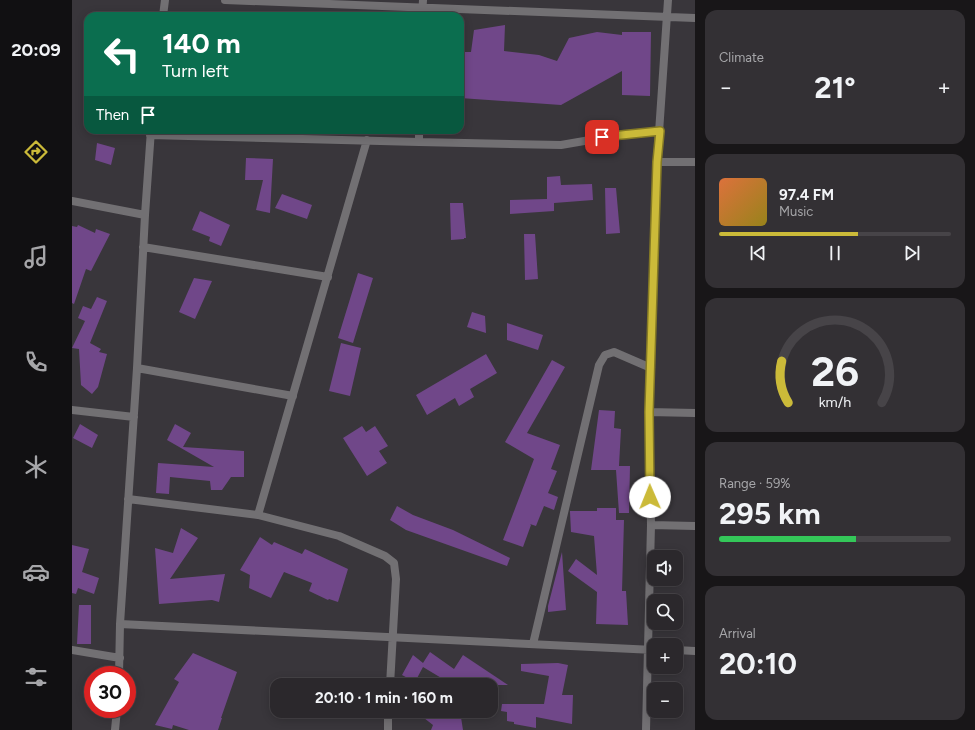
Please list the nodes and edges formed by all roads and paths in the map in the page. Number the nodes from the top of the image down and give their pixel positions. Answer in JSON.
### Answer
{"nodes":[{"id":1,"x":165,"y":0,"type":"edge"},
{"id":2,"x":225,"y":0,"type":"edge"},
{"id":3,"x":668,"y":0,"type":"edge"},
{"id":4,"x":423,"y":8,"type":"edge"},
{"id":5,"x":164,"y":12,"type":"edge"},
{"id":6,"x":667,"y":17,"type":"junction"},
{"id":7,"x":695,"y":18,"type":"edge"},
{"id":8,"x":660,"y":131,"type":"junction"},
{"id":9,"x":151,"y":134,"type":"edge"},
{"id":10,"x":182,"y":134,"type":"edge"},
{"id":11,"x":419,"y":134,"type":"edge"},
{"id":12,"x":368,"y":140,"type":"junction"},
{"id":13,"x":419,"y":142,"type":"junction"},
{"id":14,"x":657,"y":162,"type":"junction"},
{"id":15,"x":695,"y":162,"type":"edge"},
{"id":16,"x":72,"y":202,"type":"edge"},
{"id":17,"x":145,"y":215,"type":"junction"},
{"id":18,"x":143,"y":247,"type":"junction"},
{"id":19,"x":328,"y":277,"type":"junction"},
{"id":20,"x":137,"y":368,"type":"junction"},
{"id":21,"x":651,"y":368,"type":"junction"},
{"id":22,"x":292,"y":396,"type":"junction"},
{"id":23,"x":72,"y":410,"type":"edge"},
{"id":24,"x":649,"y":412,"type":"junction"},
{"id":25,"x":695,"y":412,"type":"edge"},
{"id":26,"x":134,"y":417,"type":"junction"},
{"id":27,"x":128,"y":499,"type":"junction"},
{"id":28,"x":258,"y":515,"type":"junction"},
{"id":29,"x":651,"y":525,"type":"junction"},
{"id":30,"x":695,"y":526,"type":"edge"},
{"id":31,"x":120,"y":624,"type":"junction"},
{"id":32,"x":392,"y":638,"type":"junction"},
{"id":33,"x":651,"y":638,"type":"edge"},
{"id":34,"x":532,"y":644,"type":"junction"},
{"id":35,"x":72,"y":650,"type":"edge"},
{"id":36,"x":647,"y":650,"type":"edge"},
{"id":37,"x":683,"y":650,"type":"edge"},
{"id":38,"x":695,"y":651,"type":"edge"},
{"id":39,"x":120,"y":658,"type":"junction"},
{"id":40,"x":120,"y":666,"type":"edge"},
{"id":41,"x":650,"y":674,"type":"edge"},
{"id":42,"x":390,"y":678,"type":"edge"},
{"id":43,"x":116,"y":718,"type":"edge"},
{"id":44,"x":388,"y":718,"type":"edge"},
{"id":45,"x":115,"y":730,"type":"edge"},
{"id":46,"x":388,"y":730,"type":"edge"},
{"id":47,"x":646,"y":730,"type":"edge"}],
"edges":[{"from":1,"to":5,"type":"street"},
{"from":2,"to":4,"type":"street"},
{"from":3,"to":6,"type":"street"},
{"from":4,"to":6,"type":"street"},
{"from":6,"to":7,"type":"street"},
{"from":6,"to":8,"type":"street"},
{"from":8,"to":13,"type":"street"},
{"from":8,"to":14,"type":"street"},
{"from":9,"to":17,"type":"street"},
{"from":10,"to":12,"type":"street"},
{"from":11,"to":13,"type":"street"},
{"from":12,"to":13,"type":"street"},
{"from":12,"to":19,"type":"street"},
{"from":14,"to":15,"type":"street"},
{"from":14,"to":21,"type":"street"},
{"from":16,"to":17,"type":"street"},
{"from":17,"to":18,"type":"street"},
{"from":18,"to":19,"type":"street"},
{"from":18,"to":20,"type":"street"},
{"from":19,"to":22,"type":"street"},
{"from":20,"to":22,"type":"street"},
{"from":20,"to":26,"type":"street"},
{"from":21,"to":24,"type":"street"},
{"from":21,"to":34,"type":"street"},
{"from":22,"to":28,"type":"street"},
{"from":23,"to":26,"type":"street"},
{"from":24,"to":25,"type":"street"},
{"from":24,"to":29,"type":"street"},
{"from":26,"to":27,"type":"street"},
{"from":27,"to":28,"type":"street"},
{"from":27,"to":31,"type":"street"},
{"from":28,"to":32,"type":"street"},
{"from":29,"to":30,"type":"street"},
{"from":29,"to":33,"type":"street"},
{"from":31,"to":32,"type":"street"},
{"from":31,"to":39,"type":"street"},
{"from":32,"to":34,"type":"street"},
{"from":32,"to":42,"type":"street"},
{"from":34,"to":36,"type":"street"},
{"from":35,"to":39,"type":"street"},
{"from":37,"to":38,"type":"street"},
{"from":39,"to":40,"type":"street"},
{"from":41,"to":47,"type":"street"},
{"from":43,"to":45,"type":"street"},
{"from":44,"to":46,"type":"street"}]}
